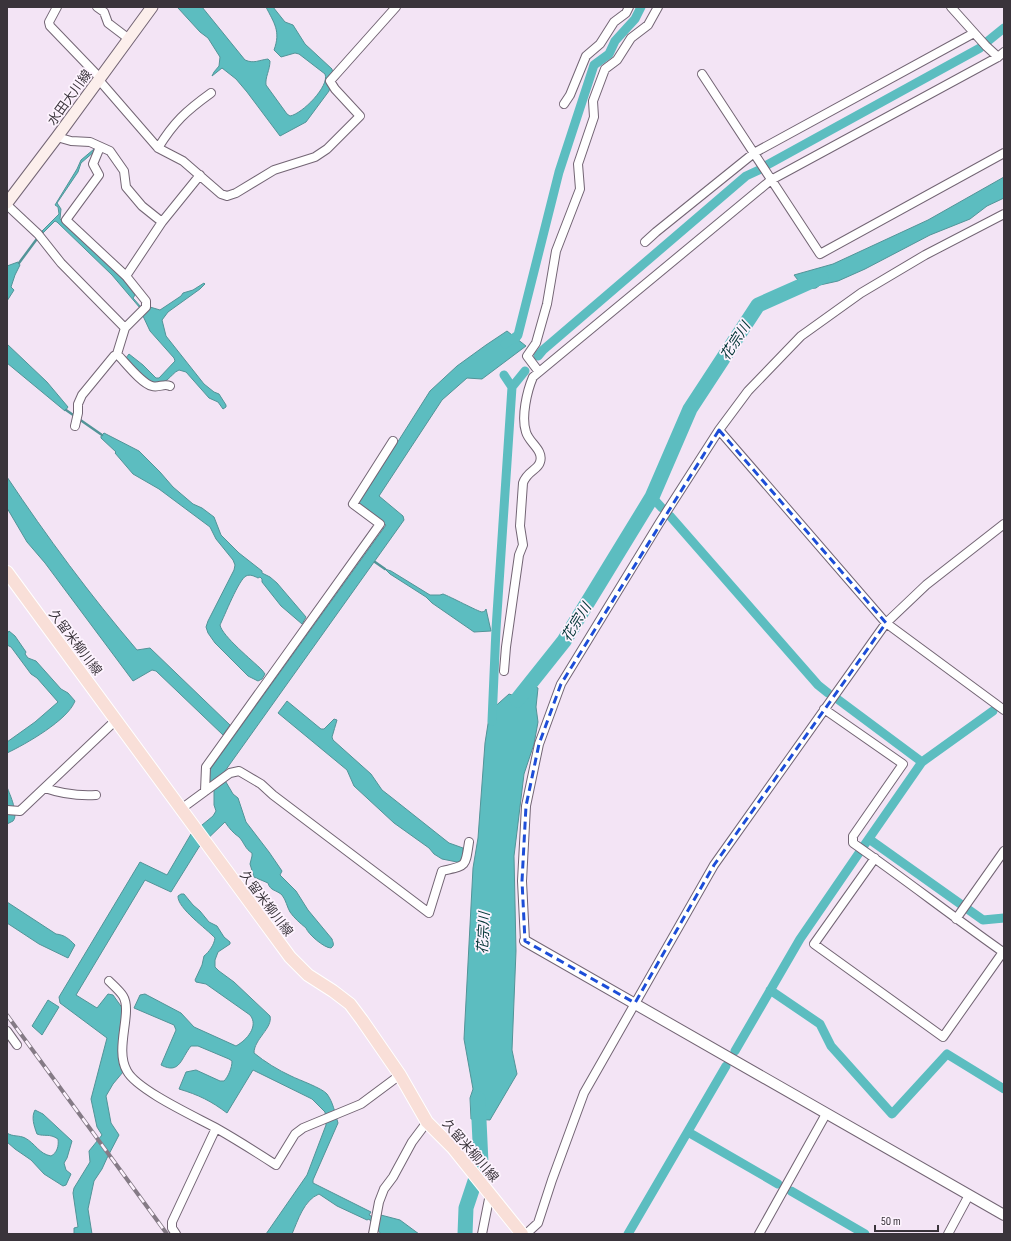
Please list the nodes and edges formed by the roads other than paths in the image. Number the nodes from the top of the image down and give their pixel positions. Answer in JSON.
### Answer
{"nodes":[{"id":1,"x":57,"y":7,"type":"edge"},
{"id":2,"x":97,"y":7,"type":"edge"},
{"id":3,"x":152,"y":7,"type":"edge"},
{"id":4,"x":396,"y":7,"type":"edge"},
{"id":5,"x":629,"y":7,"type":"edge"},
{"id":6,"x":658,"y":7,"type":"edge"},
{"id":7,"x":951,"y":7,"type":"edge"},
{"id":8,"x":974,"y":33,"type":"junction"},
{"id":9,"x":128,"y":39,"type":"junction"},
{"id":10,"x":1001,"y":54,"type":"edge"},
{"id":11,"x":702,"y":74,"type":"dead end"},
{"id":12,"x":99,"y":79,"type":"junction"},
{"id":13,"x":211,"y":94,"type":"dead end"},
{"id":14,"x":564,"y":104,"type":"dead end"},
{"id":15,"x":57,"y":138,"type":"junction"},
{"id":16,"x":100,"y":147,"type":"junction"},
{"id":17,"x":158,"y":148,"type":"junction"},
{"id":18,"x":754,"y":153,"type":"junction"},
{"id":19,"x":1004,"y":153,"type":"edge"},
{"id":20,"x":200,"y":175,"type":"junction"},
{"id":21,"x":771,"y":180,"type":"junction"},
{"id":22,"x":7,"y":204,"type":"edge"},
{"id":23,"x":1004,"y":214,"type":"edge"},
{"id":24,"x":162,"y":222,"type":"junction"},
{"id":25,"x":645,"y":242,"type":"dead end"},
{"id":26,"x":126,"y":276,"type":"junction"},
{"id":27,"x":124,"y":328,"type":"junction"},
{"id":28,"x":117,"y":354,"type":"junction"},
{"id":29,"x":539,"y":372,"type":"junction"},
{"id":30,"x":170,"y":386,"type":"dead end"},
{"id":31,"x":75,"y":426,"type":"dead end"},
{"id":32,"x":719,"y":430,"type":"junction"},
{"id":33,"x":393,"y":442,"type":"dead end"},
{"id":34,"x":1004,"y":524,"type":"edge"},
{"id":35,"x":8,"y":575,"type":"edge"},
{"id":36,"x":886,"y":623,"type":"junction"},
{"id":37,"x":504,"y":670,"type":"dead end"},
{"id":38,"x":824,"y":709,"type":"junction"},
{"id":39,"x":1004,"y":710,"type":"edge"},
{"id":40,"x":116,"y":720,"type":"junction"},
{"id":41,"x":45,"y":788,"type":"junction"},
{"id":42,"x":205,"y":791,"type":"junction"},
{"id":43,"x":96,"y":795,"type":"dead end"},
{"id":44,"x":181,"y":809,"type":"junction"},
{"id":45,"x":7,"y":810,"type":"edge"},
{"id":46,"x":469,"y":842,"type":"dead end"},
{"id":47,"x":1004,"y":851,"type":"edge"},
{"id":48,"x":875,"y":858,"type":"junction"},
{"id":49,"x":956,"y":919,"type":"junction"},
{"id":50,"x":524,"y":941,"type":"joint"},
{"id":51,"x":109,"y":981,"type":"dead end"},
{"id":52,"x":635,"y":1004,"type":"junction"},
{"id":53,"x":7,"y":1030,"type":"edge"},
{"id":54,"x":16,"y":1045,"type":"dead end"},
{"id":55,"x":400,"y":1075,"type":"junction"},
{"id":56,"x":826,"y":1114,"type":"junction"},
{"id":57,"x":427,"y":1122,"type":"junction"},
{"id":58,"x":216,"y":1128,"type":"junction"},
{"id":59,"x":487,"y":1190,"type":"junction"},
{"id":60,"x":970,"y":1196,"type":"junction"},
{"id":61,"x":1004,"y":1215,"type":"edge"},
{"id":62,"x":176,"y":1234,"type":"edge"},
{"id":63,"x":373,"y":1234,"type":"edge"},
{"id":64,"x":482,"y":1234,"type":"edge"},
{"id":65,"x":522,"y":1234,"type":"edge"},
{"id":66,"x":526,"y":1234,"type":"edge"},
{"id":67,"x":759,"y":1234,"type":"edge"},
{"id":68,"x":948,"y":1234,"type":"edge"}],
"edges":[{"from":1,"to":12,"type":"street"},
{"from":2,"to":9,"type":"street"},
{"from":3,"to":9,"type":"main road","name":"水田大川線"},
{"from":4,"to":20,"type":"street"},
{"from":5,"to":14,"type":"street"},
{"from":6,"to":29,"type":"street"},
{"from":7,"to":8,"type":"street"},
{"from":8,"to":10,"type":"street"},
{"from":8,"to":18,"type":"street"},
{"from":9,"to":12,"type":"main road","name":"水田大川線"},
{"from":10,"to":21,"type":"street"},
{"from":11,"to":18,"type":"street"},
{"from":12,"to":15,"type":"main road","name":"水田大川線"},
{"from":12,"to":17,"type":"street"},
{"from":13,"to":17,"type":"street"},
{"from":15,"to":16,"type":"street"},
{"from":15,"to":22,"type":"main road","name":"水田大川線"},
{"from":16,"to":24,"type":"street"},
{"from":16,"to":26,"type":"street"},
{"from":17,"to":20,"type":"street"},
{"from":18,"to":21,"type":"street"},
{"from":18,"to":25,"type":"street"},
{"from":19,"to":21,"type":"street"},
{"from":20,"to":24,"type":"street"},
{"from":21,"to":29,"type":"street"},
{"from":22,"to":27,"type":"street"},
{"from":23,"to":32,"type":"street"},
{"from":24,"to":26,"type":"street"},
{"from":26,"to":27,"type":"street"},
{"from":27,"to":28,"type":"street"},
{"from":28,"to":30,"type":"street"},
{"from":28,"to":31,"type":"street"},
{"from":29,"to":37,"type":"street"},
{"from":32,"to":36,"type":"street"},
{"from":32,"to":50,"type":"street"},
{"from":33,"to":42,"type":"street"},
{"from":34,"to":36,"type":"street"},
{"from":35,"to":40,"type":"main road","name":"久留米柳川線"},
{"from":36,"to":38,"type":"street"},
{"from":36,"to":39,"type":"street"},
{"from":38,"to":48,"type":"street"},
{"from":38,"to":52,"type":"street"},
{"from":40,"to":41,"type":"street"},
{"from":40,"to":44,"type":"main road","name":"久留米柳川線"},
{"from":41,"to":43,"type":"street"},
{"from":41,"to":45,"type":"street"},
{"from":42,"to":44,"type":"street"},
{"from":42,"to":46,"type":"street"},
{"from":44,"to":55,"type":"main road","name":"久留米柳川線"},
{"from":47,"to":49,"type":"street"},
{"from":48,"to":49,"type":"street"},
{"from":48,"to":49,"type":"street"},
{"from":50,"to":52,"type":"street"},
{"from":51,"to":58,"type":"street"},
{"from":52,"to":56,"type":"street"},
{"from":52,"to":66,"type":"street"},
{"from":53,"to":54,"type":"street"},
{"from":55,"to":57,"type":"main road","name":"久留米柳川線"},
{"from":55,"to":58,"type":"street"},
{"from":56,"to":60,"type":"street"},
{"from":56,"to":67,"type":"street"},
{"from":57,"to":59,"type":"main road","name":"久留米柳川線"},
{"from":57,"to":63,"type":"street"},
{"from":58,"to":62,"type":"street"},
{"from":59,"to":64,"type":"street"},
{"from":59,"to":65,"type":"main road","name":"久留米柳川線"},
{"from":60,"to":61,"type":"street"},
{"from":60,"to":68,"type":"street"}]}
